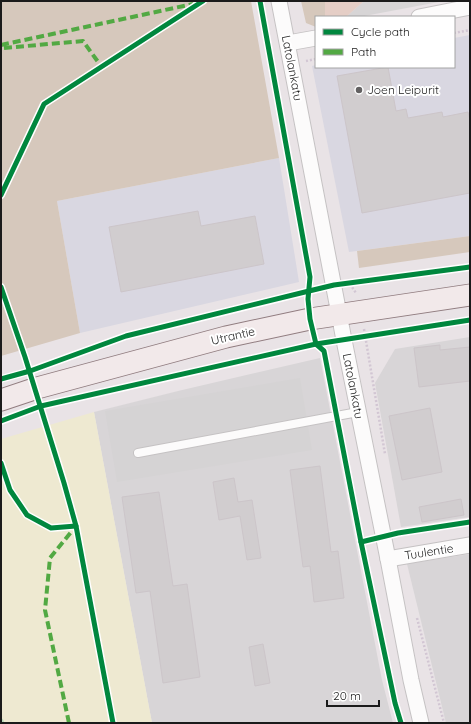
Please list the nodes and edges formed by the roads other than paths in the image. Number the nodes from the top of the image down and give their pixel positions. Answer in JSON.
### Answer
{"nodes":[{"id":1,"x":279,"y":1,"type":"edge"},
{"id":2,"x":470,"y":7,"type":"edge"},
{"id":3,"x":424,"y":16,"type":"edge"},
{"id":4,"x":315,"y":38,"type":"edge"},
{"id":5,"x":288,"y":44,"type":"junction"},
{"id":6,"x":470,"y":295,"type":"edge"},
{"id":7,"x":339,"y":315,"type":"junction"},
{"id":8,"x":1,"y":400,"type":"edge"},
{"id":9,"x":358,"y":412,"type":"junction"},
{"id":10,"x":138,"y":452,"type":"dead end"},
{"id":11,"x":470,"y":546,"type":"edge"},
{"id":12,"x":388,"y":559,"type":"junction"},
{"id":13,"x":421,"y":723,"type":"edge"}],
"edges":[{"from":1,"to":5,"type":"street","name":"Latolankatu"},
{"from":2,"to":3,"type":"street"},
{"from":4,"to":5,"type":"street"},
{"from":5,"to":7,"type":"street","name":"Latolankatu"},
{"from":6,"to":7,"type":"main road","name":"Utrantie"},
{"from":7,"to":8,"type":"main road","name":"Utrantie"},
{"from":7,"to":9,"type":"street","name":"Latolankatu"},
{"from":9,"to":10,"type":"lane"},
{"from":9,"to":12,"type":"street","name":"Latolankatu"},
{"from":11,"to":12,"type":"street","name":"Tuulentie"},
{"from":12,"to":13,"type":"street","name":"Latolankatu"}]}
